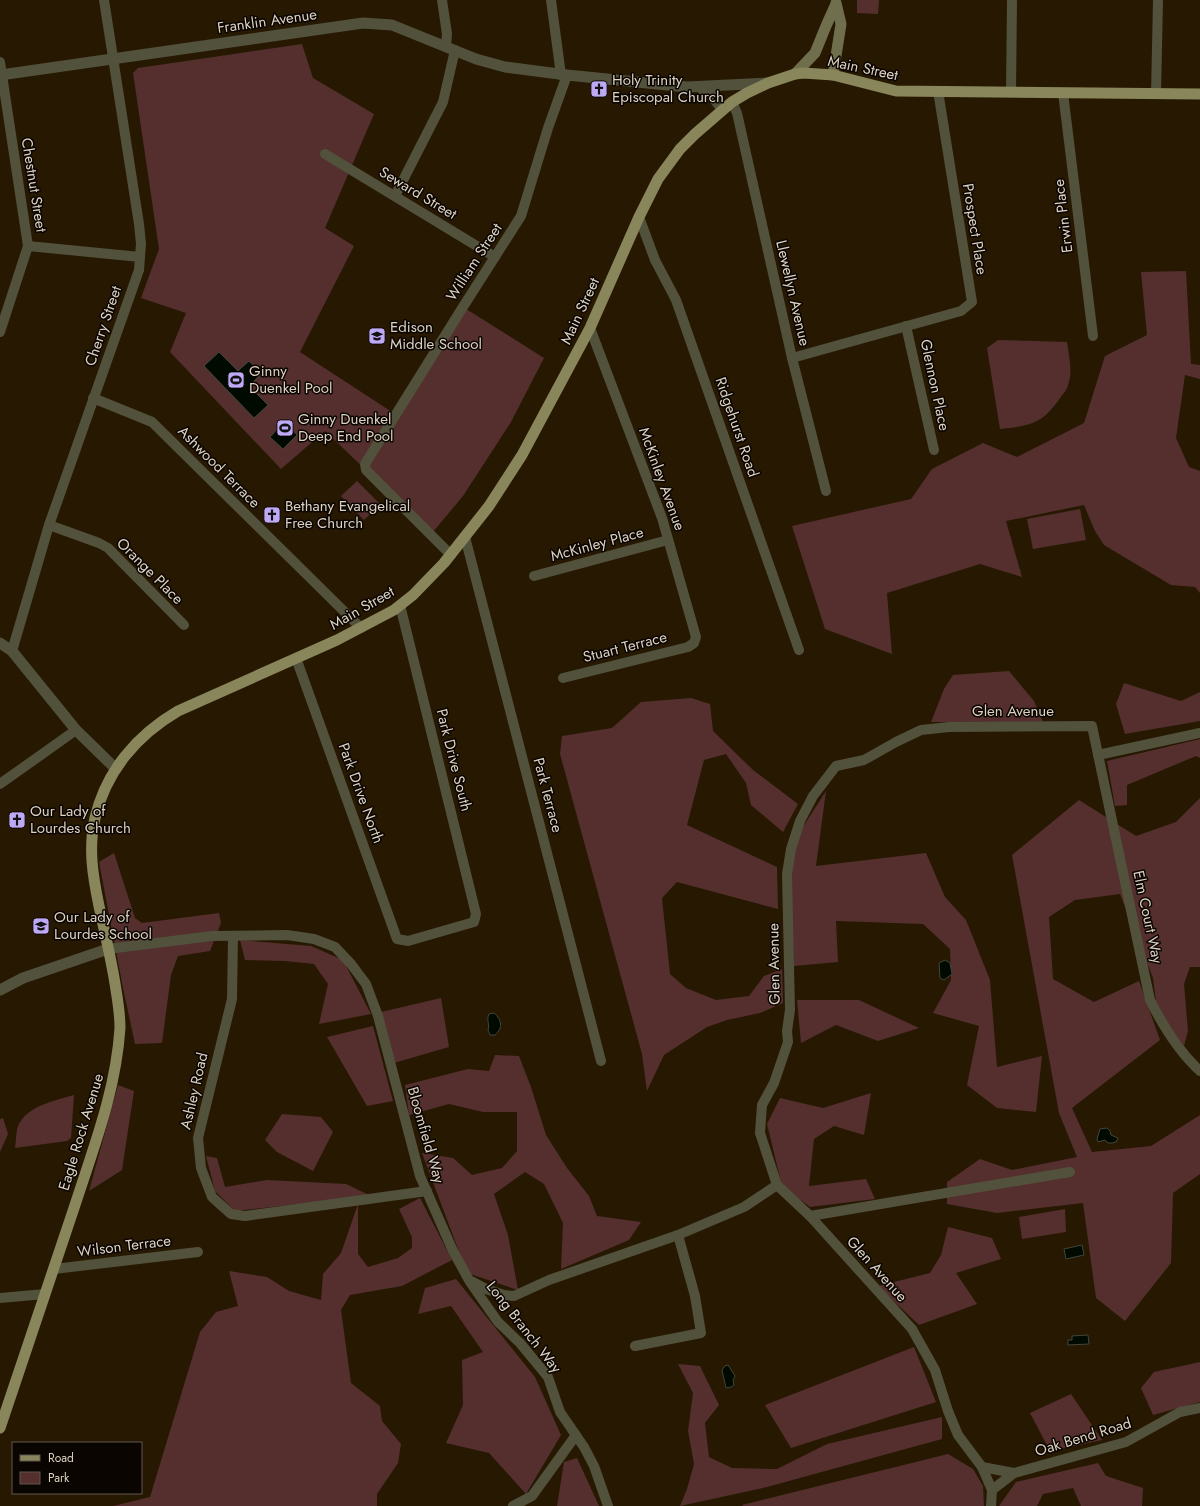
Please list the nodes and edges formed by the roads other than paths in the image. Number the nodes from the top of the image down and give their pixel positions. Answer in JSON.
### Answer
{"nodes":[{"id":1,"x":104,"y":0,"type":"edge"},
{"id":2,"x":442,"y":0,"type":"edge"},
{"id":3,"x":551,"y":0,"type":"edge"},
{"id":4,"x":1012,"y":0,"type":"edge"},
{"id":5,"x":1158,"y":0,"type":"edge"},
{"id":6,"x":836,"y":3,"type":"edge"},
{"id":7,"x":450,"y":48,"type":"junction"},
{"id":8,"x":113,"y":59,"type":"junction"},
{"id":9,"x":0,"y":62,"type":"edge"},
{"id":10,"x":795,"y":74,"type":"junction"},
{"id":11,"x":1,"y":75,"type":"edge"},
{"id":12,"x":564,"y":75,"type":"junction"},
{"id":13,"x":833,"y":75,"type":"junction"},
{"id":14,"x":768,"y":83,"type":"junction"},
{"id":15,"x":700,"y":87,"type":"junction"},
{"id":16,"x":938,"y":91,"type":"junction"},
{"id":17,"x":1011,"y":92,"type":"junction"},
{"id":18,"x":1063,"y":92,"type":"junction"},
{"id":19,"x":1156,"y":94,"type":"junction"},
{"id":20,"x":1200,"y":94,"type":"edge"},
{"id":21,"x":732,"y":102,"type":"junction"},
{"id":22,"x":722,"y":109,"type":"junction"},
{"id":23,"x":325,"y":154,"type":"dead end"},
{"id":24,"x":395,"y":196,"type":"junction"},
{"id":25,"x":639,"y":217,"type":"junction"},
{"id":26,"x":28,"y":246,"type":"junction"},
{"id":27,"x":140,"y":257,"type":"junction"},
{"id":28,"x":495,"y":257,"type":"junction"},
{"id":29,"x":906,"y":326,"type":"junction"},
{"id":30,"x":590,"y":328,"type":"junction"},
{"id":31,"x":0,"y":332,"type":"edge"},
{"id":32,"x":1093,"y":336,"type":"dead end"},
{"id":33,"x":792,"y":358,"type":"junction"},
{"id":34,"x":93,"y":398,"type":"junction"},
{"id":35,"x":934,"y":450,"type":"dead end"},
{"id":36,"x":826,"y":491,"type":"dead end"},
{"id":37,"x":49,"y":525,"type":"junction"},
{"id":38,"x":465,"y":537,"type":"junction"},
{"id":39,"x":668,"y":540,"type":"junction"},
{"id":40,"x":451,"y":555,"type":"junction"},
{"id":41,"x":534,"y":576,"type":"dead end"},
{"id":42,"x":400,"y":605,"type":"junction"},
{"id":43,"x":184,"y":625,"type":"dead end"},
{"id":44,"x":361,"y":628,"type":"junction"},
{"id":45,"x":0,"y":643,"type":"edge"},
{"id":46,"x":694,"y":643,"type":"joint"},
{"id":47,"x":799,"y":650,"type":"dead end"},
{"id":48,"x":12,"y":651,"type":"junction"},
{"id":49,"x":296,"y":658,"type":"junction"},
{"id":50,"x":563,"y":678,"type":"dead end"},
{"id":51,"x":76,"y":730,"type":"junction"},
{"id":52,"x":1200,"y":733,"type":"edge"},
{"id":53,"x":1098,"y":755,"type":"junction"},
{"id":54,"x":116,"y":768,"type":"junction"},
{"id":55,"x":0,"y":784,"type":"edge"},
{"id":56,"x":233,"y":936,"type":"junction"},
{"id":57,"x":397,"y":938,"type":"joint"},
{"id":58,"x":108,"y":949,"type":"junction"},
{"id":59,"x":0,"y":990,"type":"edge"},
{"id":60,"x":601,"y":1061,"type":"dead end"},
{"id":61,"x":1200,"y":1071,"type":"edge"},
{"id":62,"x":1070,"y":1172,"type":"dead end"},
{"id":63,"x":776,"y":1185,"type":"junction"},
{"id":64,"x":427,"y":1191,"type":"junction"},
{"id":65,"x":810,"y":1216,"type":"junction"},
{"id":66,"x":678,"y":1235,"type":"junction"},
{"id":67,"x":198,"y":1252,"type":"dead end"},
{"id":68,"x":54,"y":1269,"type":"junction"},
{"id":69,"x":469,"y":1280,"type":"junction"},
{"id":70,"x":45,"y":1294,"type":"junction"},
{"id":71,"x":0,"y":1298,"type":"edge"},
{"id":72,"x":635,"y":1346,"type":"dead end"},
{"id":73,"x":1200,"y":1408,"type":"edge"},
{"id":74,"x":0,"y":1428,"type":"edge"},
{"id":75,"x":576,"y":1436,"type":"junction"},
{"id":76,"x":982,"y":1467,"type":"junction"},
{"id":77,"x":1014,"y":1473,"type":"junction"},
{"id":78,"x":992,"y":1490,"type":"junction"},
{"id":79,"x":513,"y":1506,"type":"edge"},
{"id":80,"x":608,"y":1506,"type":"edge"},
{"id":81,"x":991,"y":1506,"type":"edge"}],
"edges":[{"from":1,"to":8,"type":"street","name":"Cherry Street"},
{"from":2,"to":7,"type":"street"},
{"from":3,"to":12,"type":"street","name":"William Street"},
{"from":4,"to":17,"type":"street"},
{"from":5,"to":19,"type":"street"},
{"from":6,"to":10,"type":"main road"},
{"from":6,"to":13,"type":"main road"},
{"from":7,"to":8,"type":"street","name":"Franklin Avenue"},
{"from":7,"to":12,"type":"street","name":"Franklin Avenue"},
{"from":7,"to":24,"type":"street"},
{"from":8,"to":11,"type":"street","name":"Franklin Avenue"},
{"from":8,"to":27,"type":"street","name":"Cherry Street"},
{"from":9,"to":11,"type":"street","name":"Chestnut Street"},
{"from":10,"to":13,"type":"main road","name":"Main Street"},
{"from":10,"to":14,"type":"main road","name":"Main Street"},
{"from":11,"to":26,"type":"street","name":"Chestnut Street"},
{"from":12,"to":15,"type":"street","name":"Franklin Avenue"},
{"from":12,"to":28,"type":"street","name":"William Street"},
{"from":13,"to":16,"type":"main road","name":"Main Street"},
{"from":14,"to":15,"type":"street","name":"Franklin Avenue"},
{"from":14,"to":21,"type":"main road","name":"Main Street"},
{"from":15,"to":22,"type":"street"},
{"from":16,"to":17,"type":"main road","name":"Main Street"},
{"from":16,"to":29,"type":"street","name":"Prospect Place"},
{"from":17,"to":18,"type":"main road","name":"Main Street"},
{"from":18,"to":19,"type":"main road","name":"Main Street"},
{"from":18,"to":32,"type":"street","name":"Erwin Place"},
{"from":19,"to":20,"type":"main road","name":"Main Street"},
{"from":21,"to":22,"type":"main road","name":"Main Street"},
{"from":21,"to":33,"type":"street","name":"Llewellyn Avenue"},
{"from":22,"to":25,"type":"main road","name":"Main Street"},
{"from":23,"to":24,"type":"street","name":"Seward Street"},
{"from":24,"to":28,"type":"street","name":"Seward Street"},
{"from":25,"to":30,"type":"main road","name":"Main Street"},
{"from":25,"to":47,"type":"street","name":"Ridgehurst Road"},
{"from":26,"to":27,"type":"street"},
{"from":26,"to":31,"type":"street","name":"Chestnut Street"},
{"from":27,"to":34,"type":"street","name":"Cherry Street"},
{"from":28,"to":40,"type":"street","name":"William Street"},
{"from":29,"to":33,"type":"street"},
{"from":29,"to":35,"type":"street","name":"Glennon Place"},
{"from":30,"to":38,"type":"main road","name":"Main Street"},
{"from":30,"to":39,"type":"street","name":"McKinley Avenue"},
{"from":33,"to":36,"type":"street","name":"Llewellyn Avenue"},
{"from":34,"to":37,"type":"street","name":"Cherry Street"},
{"from":34,"to":44,"type":"street","name":"Ashwood Terrace"},
{"from":37,"to":43,"type":"street","name":"Orange Place"},
{"from":37,"to":48,"type":"street","name":"Cherry Street"},
{"from":38,"to":40,"type":"main road","name":"Main Street"},
{"from":38,"to":60,"type":"street","name":"Park Terrace"},
{"from":39,"to":41,"type":"street","name":"McKinley Place"},
{"from":39,"to":46,"type":"street","name":"McKinley Avenue"},
{"from":40,"to":42,"type":"main road","name":"Main Street"},
{"from":42,"to":44,"type":"main road","name":"Main Street"},
{"from":42,"to":57,"type":"street","name":"Park Drive South"},
{"from":44,"to":49,"type":"main road","name":"Main Street"},
{"from":45,"to":48,"type":"street"},
{"from":46,"to":50,"type":"street","name":"Stuart Terrace"},
{"from":48,"to":51,"type":"street"},
{"from":49,"to":54,"type":"main road","name":"Main Street"},
{"from":49,"to":57,"type":"street","name":"Park Drive North"},
{"from":51,"to":54,"type":"street"},
{"from":51,"to":55,"type":"street"},
{"from":52,"to":53,"type":"street"},
{"from":53,"to":61,"type":"street","name":"Elm Court Way"},
{"from":53,"to":63,"type":"street","name":"Glen Avenue"},
{"from":54,"to":58,"type":"main road","name":"Eagle Rock Avenue"},
{"from":56,"to":58,"type":"street","name":"Bloomfield Way"},
{"from":56,"to":64,"type":"street","name":"Bloomfield Way"},
{"from":56,"to":64,"type":"street","name":"Ashley Road"},
{"from":58,"to":59,"type":"street"},
{"from":58,"to":68,"type":"main road","name":"Eagle Rock Avenue"},
{"from":62,"to":65,"type":"street"},
{"from":63,"to":65,"type":"street","name":"Glen Avenue"},
{"from":63,"to":66,"type":"street"},
{"from":64,"to":69,"type":"street","name":"Bloomfield Way"},
{"from":65,"to":76,"type":"street","name":"Glen Avenue"},
{"from":66,"to":69,"type":"street"},
{"from":66,"to":72,"type":"street"},
{"from":67,"to":68,"type":"street","name":"Wilson Terrace"},
{"from":68,"to":70,"type":"main road","name":"Eagle Rock Avenue"},
{"from":69,"to":75,"type":"street","name":"Long Branch Way"},
{"from":70,"to":71,"type":"street"},
{"from":70,"to":74,"type":"main road","name":"Eagle Rock Avenue"},
{"from":73,"to":77,"type":"street","name":"Oak Bend Road"},
{"from":75,"to":79,"type":"street"},
{"from":75,"to":80,"type":"street","name":"Long Branch Way"},
{"from":76,"to":77,"type":"street"},
{"from":76,"to":78,"type":"street","name":"Glen Avenue"},
{"from":77,"to":78,"type":"street","name":"Oak Bend Road"},
{"from":78,"to":81,"type":"street"}]}
